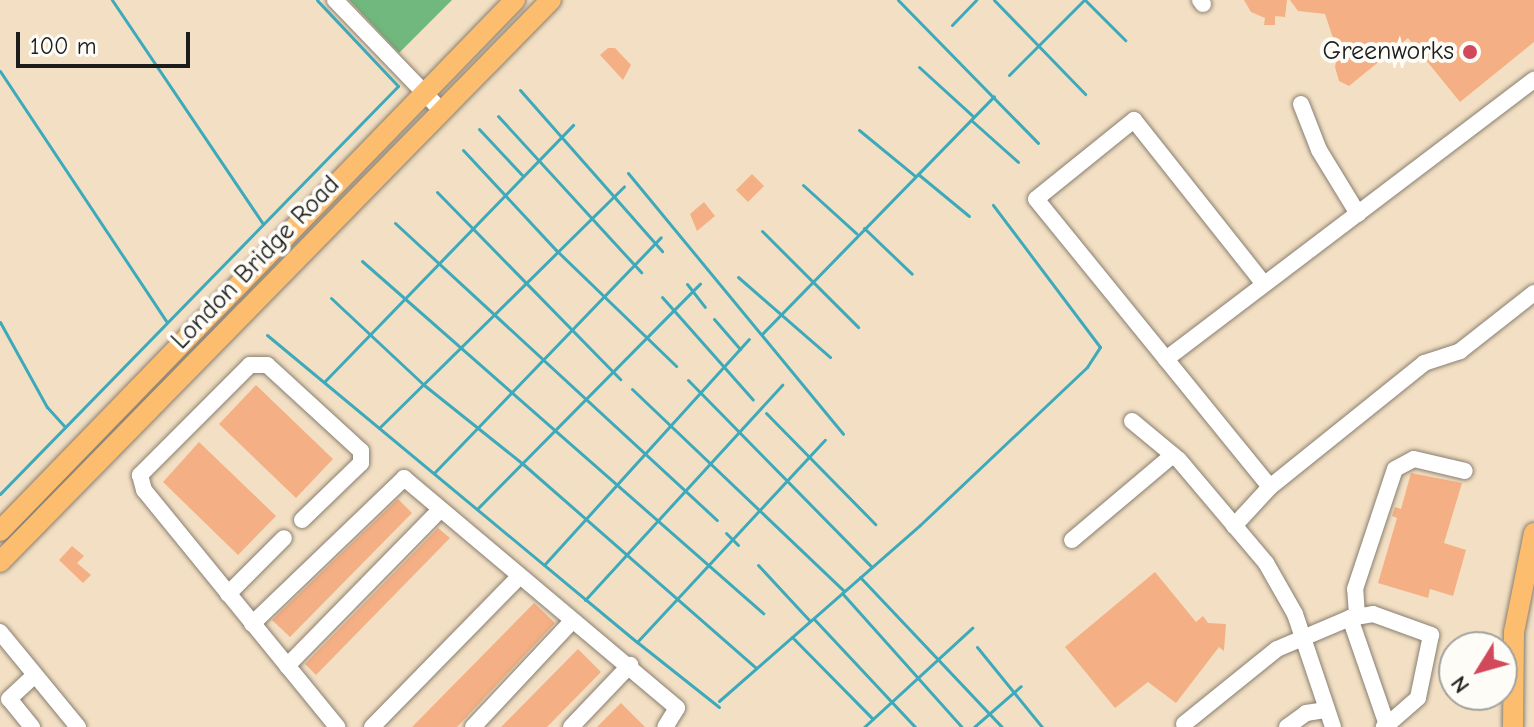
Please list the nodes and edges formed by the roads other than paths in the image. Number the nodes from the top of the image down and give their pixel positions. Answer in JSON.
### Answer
{"nodes":[{"id":1,"x":335,"y":0,"type":"edge"},
{"id":2,"x":515,"y":0,"type":"edge"},
{"id":3,"x":551,"y":0,"type":"edge"},
{"id":4,"x":1534,"y":80,"type":"edge"},
{"id":5,"x":424,"y":93,"type":"junction"},
{"id":6,"x":1301,"y":104,"type":"dead end"},
{"id":7,"x":441,"y":110,"type":"junction"},
{"id":8,"x":1358,"y":214,"type":"junction"},
{"id":9,"x":1263,"y":283,"type":"junction"},
{"id":10,"x":1534,"y":293,"type":"edge"},
{"id":11,"x":1166,"y":359,"type":"junction"},
{"id":12,"x":1132,"y":421,"type":"dead end"},
{"id":13,"x":1173,"y":455,"type":"junction"},
{"id":14,"x":1465,"y":471,"type":"dead end"},
{"id":15,"x":1270,"y":487,"type":"junction"},
{"id":16,"x":440,"y":510,"type":"junction"},
{"id":17,"x":302,"y":520,"type":"dead end"},
{"id":18,"x":1234,"y":526,"type":"junction"},
{"id":19,"x":0,"y":531,"type":"edge"},
{"id":20,"x":1534,"y":533,"type":"edge"},
{"id":21,"x":284,"y":538,"type":"dead end"},
{"id":22,"x":1072,"y":540,"type":"dead end"},
{"id":23,"x":0,"y":562,"type":"edge"},
{"id":24,"x":518,"y":578,"type":"junction"},
{"id":25,"x":228,"y":594,"type":"junction"},
{"id":26,"x":1353,"y":616,"type":"junction"},
{"id":27,"x":573,"y":620,"type":"junction"},
{"id":28,"x":252,"y":624,"type":"junction"},
{"id":29,"x":0,"y":632,"type":"edge"},
{"id":30,"x":1304,"y":637,"type":"junction"},
{"id":31,"x":630,"y":665,"type":"junction"},
{"id":32,"x":287,"y":666,"type":"junction"},
{"id":33,"x":35,"y":675,"type":"junction"},
{"id":34,"x":4,"y":695,"type":"edge"},
{"id":35,"x":1325,"y":710,"type":"junction"},
{"id":36,"x":1184,"y":724,"type":"dead end"},
{"id":37,"x":1386,"y":726,"type":"edge"},
{"id":38,"x":32,"y":727,"type":"edge"},
{"id":39,"x":78,"y":727,"type":"edge"},
{"id":40,"x":337,"y":727,"type":"edge"},
{"id":41,"x":372,"y":727,"type":"edge"},
{"id":42,"x":473,"y":727,"type":"edge"},
{"id":43,"x":571,"y":727,"type":"edge"},
{"id":44,"x":665,"y":727,"type":"edge"},
{"id":45,"x":1287,"y":727,"type":"edge"},
{"id":46,"x":1333,"y":727,"type":"edge"},
{"id":47,"x":1513,"y":727,"type":"edge"}],
"edges":[{"from":1,"to":5,"type":"street"},
{"from":2,"to":5,"type":"main road","name":"London Bridge Road"},
{"from":3,"to":7,"type":"main road","name":"London Bridge Road"},
{"from":4,"to":8,"type":"street"},
{"from":5,"to":7,"type":"street"},
{"from":5,"to":19,"type":"main road","name":"London Bridge Road"},
{"from":6,"to":8,"type":"street"},
{"from":7,"to":23,"type":"main road","name":"London Bridge Road"},
{"from":8,"to":9,"type":"street"},
{"from":9,"to":11,"type":"street"},
{"from":9,"to":11,"type":"street"},
{"from":10,"to":15,"type":"street"},
{"from":11,"to":15,"type":"street"},
{"from":12,"to":13,"type":"street"},
{"from":13,"to":18,"type":"street"},
{"from":13,"to":22,"type":"street"},
{"from":14,"to":26,"type":"street"},
{"from":15,"to":18,"type":"street"},
{"from":16,"to":24,"type":"street"},
{"from":16,"to":28,"type":"street"},
{"from":16,"to":32,"type":"street"},
{"from":17,"to":25,"type":"street"},
{"from":18,"to":30,"type":"street"},
{"from":20,"to":47,"type":"main road"},
{"from":21,"to":25,"type":"street"},
{"from":24,"to":27,"type":"street"},
{"from":24,"to":41,"type":"street"},
{"from":25,"to":28,"type":"street"},
{"from":26,"to":30,"type":"street"},
{"from":26,"to":37,"type":"street"},
{"from":26,"to":37,"type":"street"},
{"from":27,"to":31,"type":"street"},
{"from":27,"to":42,"type":"street"},
{"from":28,"to":32,"type":"street"},
{"from":29,"to":33,"type":"street"},
{"from":30,"to":35,"type":"street"},
{"from":30,"to":36,"type":"street"},
{"from":31,"to":43,"type":"street"},
{"from":31,"to":44,"type":"street"},
{"from":32,"to":40,"type":"street"},
{"from":33,"to":34,"type":"street"},
{"from":33,"to":39,"type":"street"},
{"from":34,"to":38,"type":"street"},
{"from":35,"to":45,"type":"street"},
{"from":35,"to":46,"type":"street"}]}
